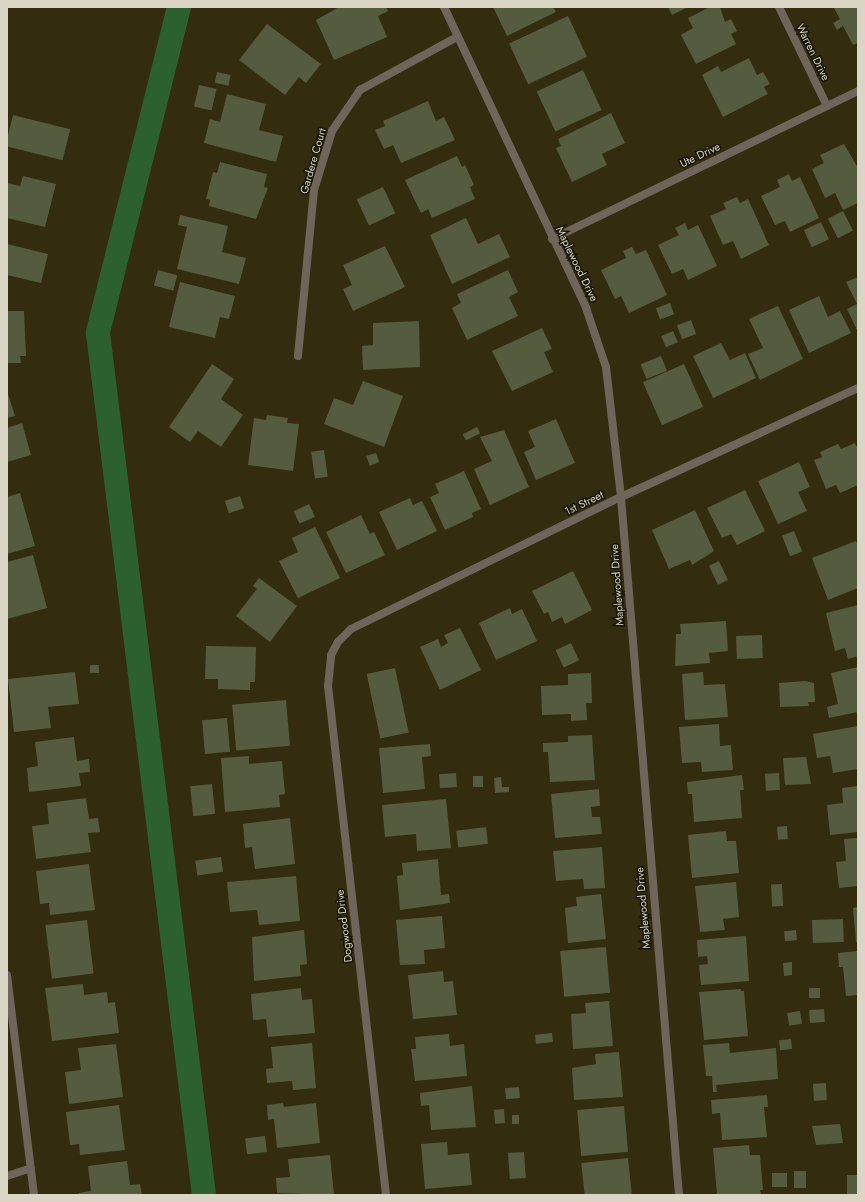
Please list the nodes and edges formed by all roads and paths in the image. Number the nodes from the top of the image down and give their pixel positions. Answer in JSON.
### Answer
{"nodes":[{"id":1,"x":444,"y":7,"type":"edge"},
{"id":2,"x":779,"y":7,"type":"edge"},
{"id":3,"x":457,"y":37,"type":"junction"},
{"id":4,"x":858,"y":91,"type":"edge"},
{"id":5,"x":827,"y":106,"type":"junction"},
{"id":6,"x":552,"y":239,"type":"junction"},
{"id":7,"x":298,"y":356,"type":"dead end"},
{"id":8,"x":858,"y":388,"type":"edge"},
{"id":9,"x":621,"y":497,"type":"junction"},
{"id":10,"x":331,"y":655,"type":"joint"},
{"id":11,"x":7,"y":975,"type":"edge"},
{"id":12,"x":31,"y":1168,"type":"junction"},
{"id":13,"x":7,"y":1176,"type":"edge"},
{"id":14,"x":34,"y":1195,"type":"edge"},
{"id":15,"x":386,"y":1195,"type":"edge"},
{"id":16,"x":679,"y":1195,"type":"edge"}],
"edges":[{"from":1,"to":3,"type":"street","name":"Maplewood Drive"},
{"from":2,"to":5,"type":"street","name":"Warren Drive"},
{"from":3,"to":6,"type":"street","name":"Maplewood Drive"},
{"from":3,"to":7,"type":"street","name":"Gardere Court"},
{"from":4,"to":5,"type":"street","name":"Ute Drive"},
{"from":5,"to":6,"type":"street","name":"Ute Drive"},
{"from":6,"to":9,"type":"street","name":"Maplewood Drive"},
{"from":8,"to":9,"type":"street","name":"1st Street"},
{"from":9,"to":10,"type":"street","name":"1st Street"},
{"from":9,"to":16,"type":"street","name":"Maplewood Drive"},
{"from":10,"to":15,"type":"street","name":"Dogwood Drive"},
{"from":11,"to":12,"type":"street"},
{"from":12,"to":13,"type":"street"},
{"from":12,"to":14,"type":"street"}]}
